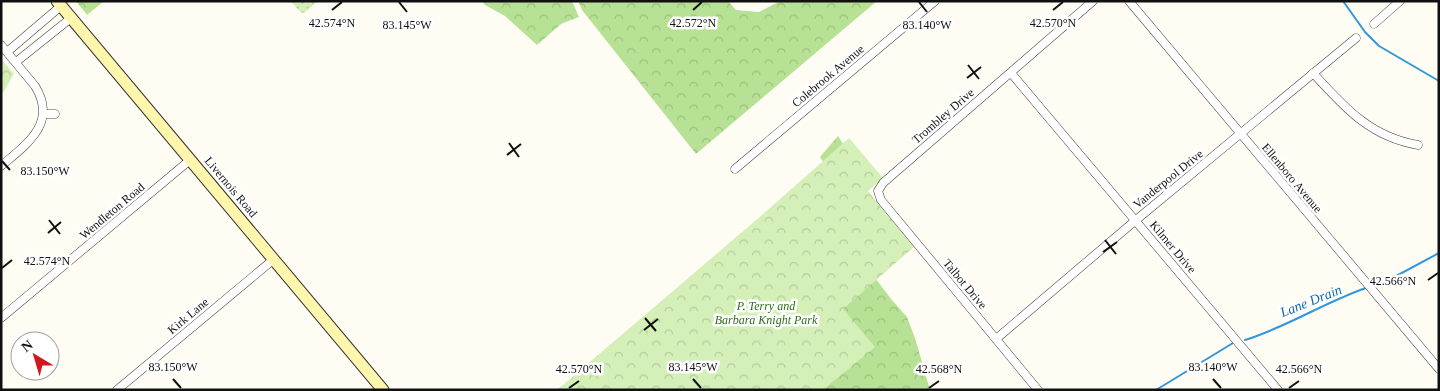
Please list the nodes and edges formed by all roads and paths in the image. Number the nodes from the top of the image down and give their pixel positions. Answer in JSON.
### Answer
{"nodes":[{"id":1,"x":935,"y":1,"type":"edge"},
{"id":2,"x":1093,"y":1,"type":"edge"},
{"id":3,"x":1129,"y":1,"type":"edge"},
{"id":4,"x":1400,"y":1,"type":"edge"},
{"id":5,"x":60,"y":4,"type":"edge"},
{"id":6,"x":71,"y":18,"type":"junction"},
{"id":7,"x":1374,"y":24,"type":"dead end"},
{"id":8,"x":1356,"y":38,"type":"dead end"},
{"id":9,"x":1,"y":45,"type":"edge"},
{"id":10,"x":7,"y":52,"type":"junction"},
{"id":11,"x":16,"y":62,"type":"junction"},
{"id":12,"x":1011,"y":73,"type":"junction"},
{"id":13,"x":1313,"y":73,"type":"junction"},
{"id":14,"x":43,"y":114,"type":"junction"},
{"id":15,"x":55,"y":114,"type":"dead end"},
{"id":16,"x":1240,"y":134,"type":"junction"},
{"id":17,"x":1418,"y":145,"type":"dead end"},
{"id":18,"x":190,"y":160,"type":"junction"},
{"id":19,"x":1,"y":166,"type":"edge"},
{"id":20,"x":735,"y":169,"type":"dead end"},
{"id":21,"x":878,"y":191,"type":"joint"},
{"id":22,"x":1136,"y":220,"type":"junction"},
{"id":23,"x":274,"y":259,"type":"junction"},
{"id":24,"x":1,"y":318,"type":"edge"},
{"id":25,"x":996,"y":339,"type":"junction"},
{"id":26,"x":1439,"y":369,"type":"edge"},
{"id":27,"x":117,"y":390,"type":"edge"},
{"id":28,"x":383,"y":390,"type":"edge"},
{"id":29,"x":1038,"y":390,"type":"edge"},
{"id":30,"x":1278,"y":390,"type":"edge"}],
"edges":[{"from":1,"to":20,"type":"street","name":"Colebrook Avenue"},
{"from":2,"to":12,"type":"street","name":"Trombley Drive"},
{"from":3,"to":16,"type":"street","name":"Ellenboro Avenue"},
{"from":4,"to":7,"type":"street"},
{"from":5,"to":6,"type":"main road","name":"Livernois Road"},
{"from":5,"to":10,"type":"street"},
{"from":6,"to":11,"type":"street"},
{"from":6,"to":18,"type":"main road","name":"Livernois Road"},
{"from":8,"to":13,"type":"street","name":"Vanderpool Drive"},
{"from":9,"to":10,"type":"street"},
{"from":10,"to":11,"type":"street"},
{"from":11,"to":14,"type":"street"},
{"from":12,"to":21,"type":"street","name":"Trombley Drive"},
{"from":12,"to":22,"type":"street","name":"Kilmer Drive"},
{"from":13,"to":16,"type":"street","name":"Vanderpool Drive"},
{"from":13,"to":17,"type":"street"},
{"from":14,"to":15,"type":"street"},
{"from":14,"to":19,"type":"street"},
{"from":16,"to":22,"type":"street","name":"Vanderpool Drive"},
{"from":16,"to":26,"type":"street","name":"Ellenboro Avenue"},
{"from":18,"to":23,"type":"main road","name":"Livernois Road"},
{"from":18,"to":24,"type":"street","name":"Wendleton Road"},
{"from":21,"to":25,"type":"street","name":"Talbot Drive"},
{"from":22,"to":25,"type":"street","name":"Vanderpool Drive"},
{"from":22,"to":30,"type":"street","name":"Kilmer Drive"},
{"from":23,"to":27,"type":"street","name":"Kirk Lane"},
{"from":23,"to":28,"type":"main road","name":"Livernois Road"},
{"from":25,"to":29,"type":"street","name":"Talbot Drive"}]}
